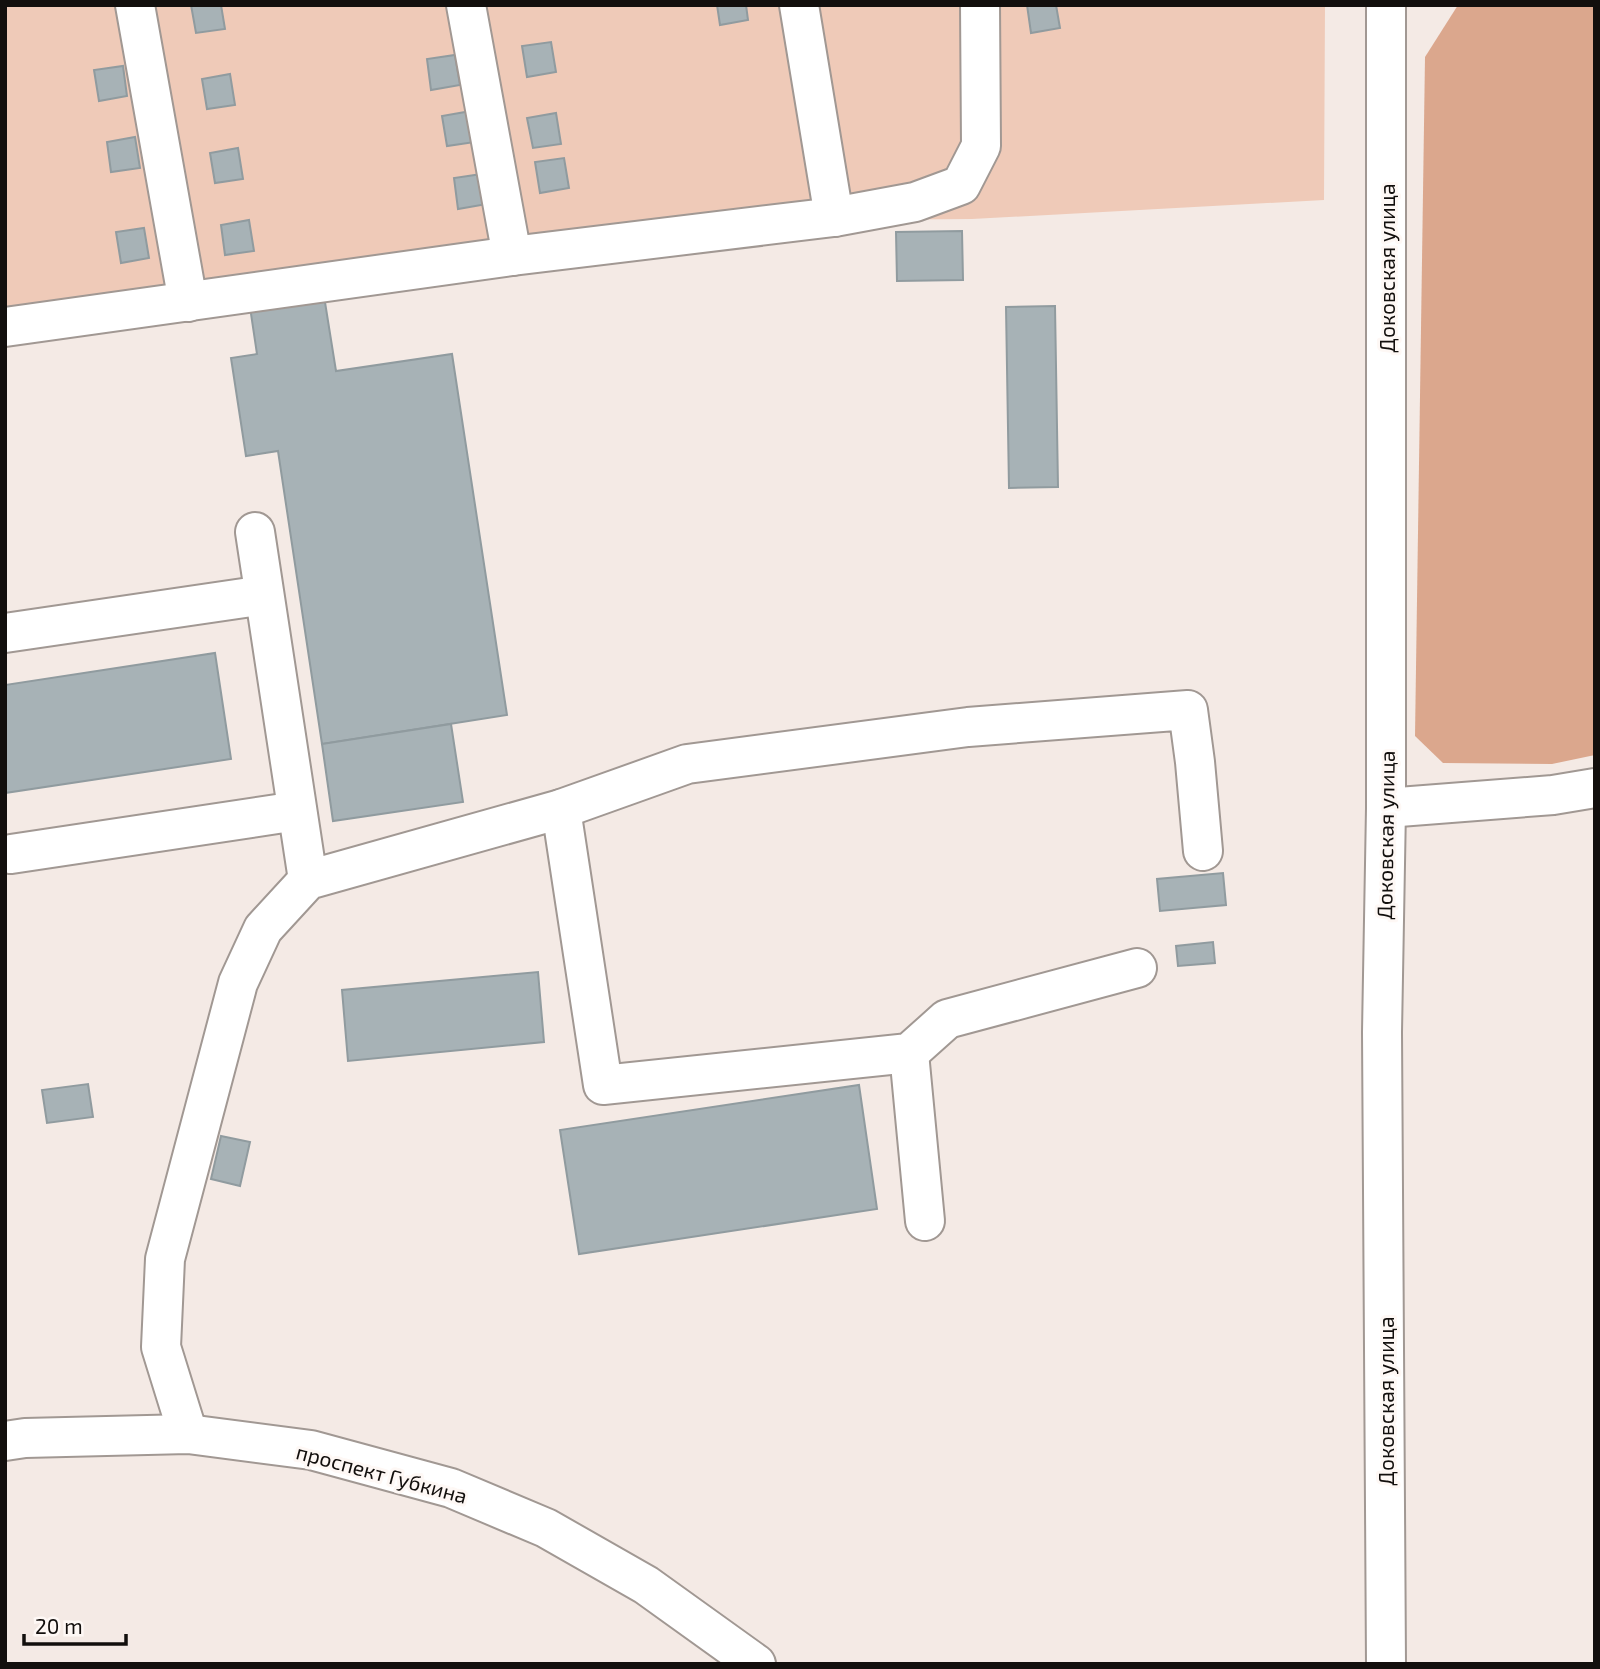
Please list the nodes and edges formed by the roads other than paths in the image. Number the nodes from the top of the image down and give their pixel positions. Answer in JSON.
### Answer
{"nodes":[{"id":1,"x":135,"y":5,"type":"edge"},
{"id":2,"x":466,"y":5,"type":"edge"},
{"id":3,"x":799,"y":5,"type":"edge"},
{"id":4,"x":981,"y":5,"type":"edge"},
{"id":5,"x":1386,"y":5,"type":"edge"},
{"id":6,"x":834,"y":217,"type":"junction"},
{"id":7,"x":512,"y":256,"type":"junction"},
{"id":8,"x":188,"y":302,"type":"junction"},
{"id":9,"x":5,"y":327,"type":"edge"},
{"id":10,"x":255,"y":533,"type":"dead end"},
{"id":11,"x":264,"y":595,"type":"junction"},
{"id":12,"x":5,"y":634,"type":"edge"},
{"id":13,"x":1595,"y":788,"type":"edge"},
{"id":14,"x":1386,"y":808,"type":"junction"},
{"id":15,"x":561,"y":809,"type":"junction"},
{"id":16,"x":297,"y":811,"type":"junction"},
{"id":17,"x":1203,"y":851,"type":"dead end"},
{"id":18,"x":11,"y":854,"type":"dead end"},
{"id":19,"x":308,"y":880,"type":"junction"},
{"id":20,"x":1137,"y":968,"type":"dead end"},
{"id":21,"x":909,"y":1052,"type":"junction"},
{"id":22,"x":925,"y":1222,"type":"dead end"},
{"id":23,"x":188,"y":1434,"type":"junction"},
{"id":24,"x":5,"y":1441,"type":"edge"},
{"id":25,"x":756,"y":1664,"type":"edge"},
{"id":26,"x":1386,"y":1664,"type":"edge"}],
"edges":[{"from":1,"to":8,"type":"street"},
{"from":2,"to":7,"type":"street"},
{"from":3,"to":6,"type":"street"},
{"from":4,"to":6,"type":"street"},
{"from":5,"to":14,"type":"street","name":"Доковская улица"},
{"from":6,"to":7,"type":"street"},
{"from":7,"to":8,"type":"street"},
{"from":8,"to":9,"type":"street"},
{"from":10,"to":11,"type":"street"},
{"from":11,"to":12,"type":"street"},
{"from":11,"to":16,"type":"street"},
{"from":13,"to":14,"type":"street"},
{"from":14,"to":26,"type":"street","name":"Доковская улица"},
{"from":15,"to":17,"type":"street"},
{"from":15,"to":19,"type":"street"},
{"from":15,"to":21,"type":"street"},
{"from":16,"to":18,"type":"street"},
{"from":16,"to":19,"type":"street"},
{"from":19,"to":23,"type":"street"},
{"from":20,"to":21,"type":"street"},
{"from":21,"to":22,"type":"street"},
{"from":23,"to":24,"type":"street","name":"проспект Губкина"},
{"from":23,"to":25,"type":"street","name":"проспект Губкина"}]}
